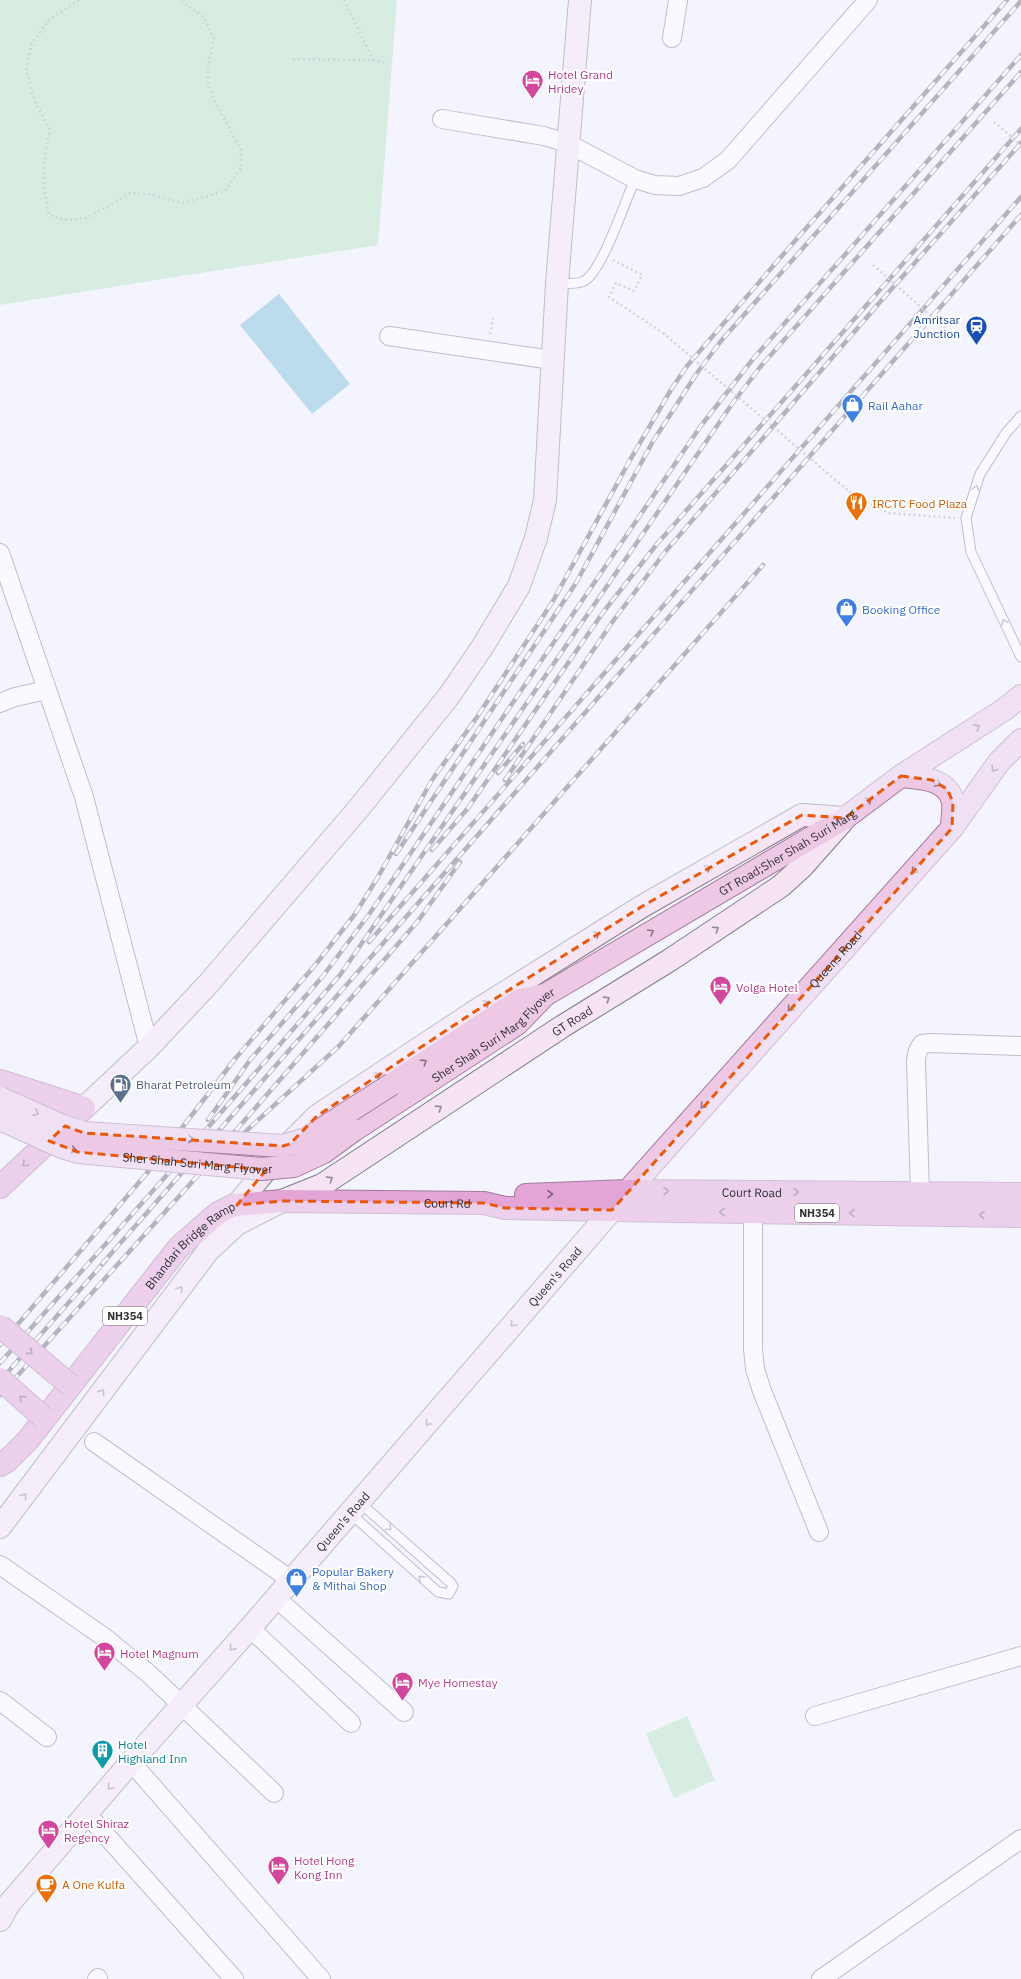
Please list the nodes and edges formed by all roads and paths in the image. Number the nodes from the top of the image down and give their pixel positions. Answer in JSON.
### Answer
{"nodes":[{"id":1,"x":78,"y":0,"type":"edge"},
{"id":2,"x":180,"y":0,"type":"edge"},
{"id":3,"x":344,"y":0,"type":"edge"},
{"id":4,"x":580,"y":0,"type":"edge"},
{"id":5,"x":678,"y":0,"type":"edge"},
{"id":6,"x":868,"y":0,"type":"edge"},
{"id":7,"x":672,"y":38,"type":"dead end"},
{"id":8,"x":293,"y":59,"type":"dead end"},
{"id":9,"x":373,"y":60,"type":"junction"},
{"id":10,"x":385,"y":63,"type":"dead end"},
{"id":11,"x":442,"y":119,"type":"dead end"},
{"id":12,"x":994,"y":122,"type":"dead end"},
{"id":13,"x":567,"y":143,"type":"junction"},
{"id":14,"x":1021,"y":145,"type":"edge"},
{"id":15,"x":634,"y":178,"type":"junction"},
{"id":16,"x":603,"y":255,"type":"junction"},
{"id":17,"x":873,"y":266,"type":"dead end"},
{"id":18,"x":557,"y":283,"type":"junction"},
{"id":19,"x":389,"y":336,"type":"dead end"},
{"id":20,"x":955,"y":337,"type":"dead end"},
{"id":21,"x":552,"y":360,"type":"junction"},
{"id":22,"x":1021,"y":416,"type":"edge"},
{"id":23,"x":966,"y":518,"type":"junction"},
{"id":24,"x":0,"y":553,"type":"edge"},
{"id":25,"x":1021,"y":657,"type":"edge"},
{"id":26,"x":47,"y":690,"type":"junction"},
{"id":27,"x":0,"y":703,"type":"edge"},
{"id":28,"x":1013,"y":703,"type":"edge"},
{"id":29,"x":1021,"y":728,"type":"edge"},
{"id":30,"x":1021,"y":740,"type":"edge"},
{"id":31,"x":901,"y":776,"type":"junction"},
{"id":32,"x":845,"y":818,"type":"junction"},
{"id":33,"x":952,"y":828,"type":"junction"},
{"id":34,"x":545,"y":995,"type":"junction"},
{"id":35,"x":1021,"y":1046,"type":"edge"},
{"id":36,"x":149,"y":1047,"type":"junction"},
{"id":37,"x":0,"y":1081,"type":"edge"},
{"id":38,"x":0,"y":1098,"type":"edge"},
{"id":39,"x":84,"y":1108,"type":"junction"},
{"id":40,"x":0,"y":1119,"type":"edge"},
{"id":41,"x":0,"y":1187,"type":"edge"},
{"id":42,"x":627,"y":1191,"type":"junction"},
{"id":43,"x":920,"y":1194,"type":"junction"},
{"id":44,"x":1021,"y":1194,"type":"edge"},
{"id":45,"x":282,"y":1201,"type":"junction"},
{"id":46,"x":484,"y":1204,"type":"junction"},
{"id":47,"x":235,"y":1205,"type":"junction"},
{"id":48,"x":612,"y":1210,"type":"junction"},
{"id":49,"x":753,"y":1212,"type":"junction"},
{"id":50,"x":1021,"y":1216,"type":"edge"},
{"id":51,"x":0,"y":1326,"type":"edge"},
{"id":52,"x":0,"y":1379,"type":"edge"},
{"id":53,"x":70,"y":1385,"type":"junction"},
{"id":54,"x":44,"y":1418,"type":"junction"},
{"id":55,"x":94,"y":1442,"type":"dead end"},
{"id":56,"x":2,"y":1462,"type":"edge"},
{"id":57,"x":354,"y":1508,"type":"junction"},
{"id":58,"x":0,"y":1527,"type":"edge"},
{"id":59,"x":819,"y":1532,"type":"dead end"},
{"id":60,"x":0,"y":1565,"type":"edge"},
{"id":61,"x":291,"y":1580,"type":"junction"},
{"id":62,"x":276,"y":1598,"type":"junction"},
{"id":63,"x":250,"y":1628,"type":"junction"},
{"id":64,"x":1021,"y":1656,"type":"edge"},
{"id":65,"x":0,"y":1701,"type":"edge"},
{"id":66,"x":182,"y":1704,"type":"junction"},
{"id":67,"x":404,"y":1712,"type":"dead end"},
{"id":68,"x":815,"y":1716,"type":"dead end"},
{"id":69,"x":351,"y":1723,"type":"dead end"},
{"id":70,"x":47,"y":1737,"type":"dead end"},
{"id":71,"x":131,"y":1762,"type":"junction"},
{"id":72,"x":274,"y":1793,"type":"dead end"},
{"id":73,"x":87,"y":1814,"type":"junction"},
{"id":74,"x":1021,"y":1839,"type":"edge"},
{"id":75,"x":3,"y":1912,"type":"edge"},
{"id":76,"x":234,"y":1979,"type":"edge"},
{"id":77,"x":321,"y":1979,"type":"edge"},
{"id":78,"x":821,"y":1979,"type":"edge"}],
"edges":[{"from":1,"to":2,"type":"path"},
{"from":3,"to":9,"type":"path"},
{"from":4,"to":13,"type":"main road"},
{"from":5,"to":7,"type":"street"},
{"from":6,"to":15,"type":"street"},
{"from":8,"to":9,"type":"path"},
{"from":9,"to":10,"type":"path"},
{"from":11,"to":13,"type":"street"},
{"from":12,"to":14,"type":"path","bridge":true},
{"from":13,"to":15,"type":"street"},
{"from":13,"to":18,"type":"main road"},
{"from":15,"to":16,"type":"lane"},
{"from":16,"to":18,"type":"lane"},
{"from":16,"to":23,"type":"path","bridge":true},
{"from":17,"to":20,"type":"path","bridge":true},
{"from":18,"to":21,"type":"main road"},
{"from":19,"to":21,"type":"street"},
{"from":21,"to":36,"type":"main road"},
{"from":23,"to":22,"type":"lane","one_way":true},
{"from":25,"to":23,"type":"lane","one_way":true},
{"from":24,"to":26,"type":"street"},
{"from":26,"to":27,"type":"street"},
{"from":26,"to":36,"type":"street"},
{"from":28,"to":29,"type":"main road"},
{"from":31,"to":28,"type":"main road","name":"GT Road;Sher Shah Suri Marg","one_way":true},
{"from":30,"to":33,"type":"main road","name":"Queens Road","one_way":true},
{"from":32,"to":31,"type":"main road","name":"GT Road;Sher Shah Suri Marg","one_way":true},
{"from":31,"to":33,"type":"main road","one_way":true},
{"from":34,"to":32,"type":"main road","name":"GT Road;Sher Shah Suri Marg","one_way":true},
{"from":45,"to":32,"type":"main road","name":"GT Road","one_way":true},
{"from":47,"to":32,"type":"main road","one_way":true},
{"from":33,"to":42,"type":"main road","name":"Queens Road","one_way":true},
{"from":38,"to":34,"type":"main road","name":"Sher Shah Suri Marg Flyover","one_way":true,"bridge":true},
{"from":40,"to":34,"type":"main road","name":"Sher Shah Suri Marg Flyover","one_way":true,"bridge":true},
{"from":35,"to":43,"type":"street"},
{"from":36,"to":39,"type":"main road"},
{"from":37,"to":39,"type":"highway"},
{"from":39,"to":41,"type":"highway","one_way":true},
{"from":42,"to":43,"type":"highway","name":"Court Road","number":"NH354","one_way":true},
{"from":46,"to":42,"type":"highway","name":"Court Road","number":"NH354","one_way":true},
{"from":42,"to":48,"type":"main road","name":"Queens Road"},
{"from":43,"to":44,"type":"highway","name":"Court Road","number":"NH354"},
{"from":45,"to":46,"type":"highway","name":"Court Rd","number":"NH354"},
{"from":45,"to":47,"type":"highway","name":"Bhandari Bridge Ramp","number":"NH354"},
{"from":58,"to":45,"type":"main road","name":"GT Road","one_way":true},
{"from":46,"to":48,"type":"highway","name":"Court Rd","number":"NH354"},
{"from":47,"to":53,"type":"highway","name":"Bhandari Bridge Ramp","number":"NH354"},
{"from":49,"to":48,"type":"highway","name":"Court Road","number":"NH354","one_way":true},
{"from":48,"to":57,"type":"main road","name":"Queen's Road","one_way":true},
{"from":50,"to":49,"type":"highway","name":"Court Road","number":"NH354","one_way":true},
{"from":49,"to":59,"type":"street"},
{"from":51,"to":53,"type":"highway","one_way":true,"bridge":true},
{"from":54,"to":52,"type":"highway","one_way":true,"bridge":true},
{"from":53,"to":54,"type":"highway","name":"Bhandari Bridge Ramp","number":"NH354"},
{"from":54,"to":56,"type":"highway","name":"Bhandari Bridge Ramp","number":"NH354"},
{"from":55,"to":61,"type":"street"},
{"from":57,"to":57,"type":"lane","one_way":true},
{"from":57,"to":61,"type":"main road","name":"Queen's Road"},
{"from":60,"to":66,"type":"street"},
{"from":61,"to":62,"type":"main road","name":"Queen's Road"},
{"from":62,"to":63,"type":"main road","name":"Queen's Road"},
{"from":62,"to":67,"type":"street"},
{"from":63,"to":66,"type":"main road","name":"Queen's Road","one_way":true},
{"from":63,"to":69,"type":"street"},
{"from":64,"to":68,"type":"street"},
{"from":65,"to":70,"type":"street"},
{"from":66,"to":71,"type":"main road","name":"Queen's Road"},
{"from":66,"to":72,"type":"street"},
{"from":71,"to":73,"type":"main road","name":"Queen's Road","one_way":true},
{"from":71,"to":77,"type":"street"},
{"from":73,"to":75,"type":"main road","name":"Queen's Road"},
{"from":73,"to":76,"type":"street"},
{"from":74,"to":78,"type":"street"}]}
